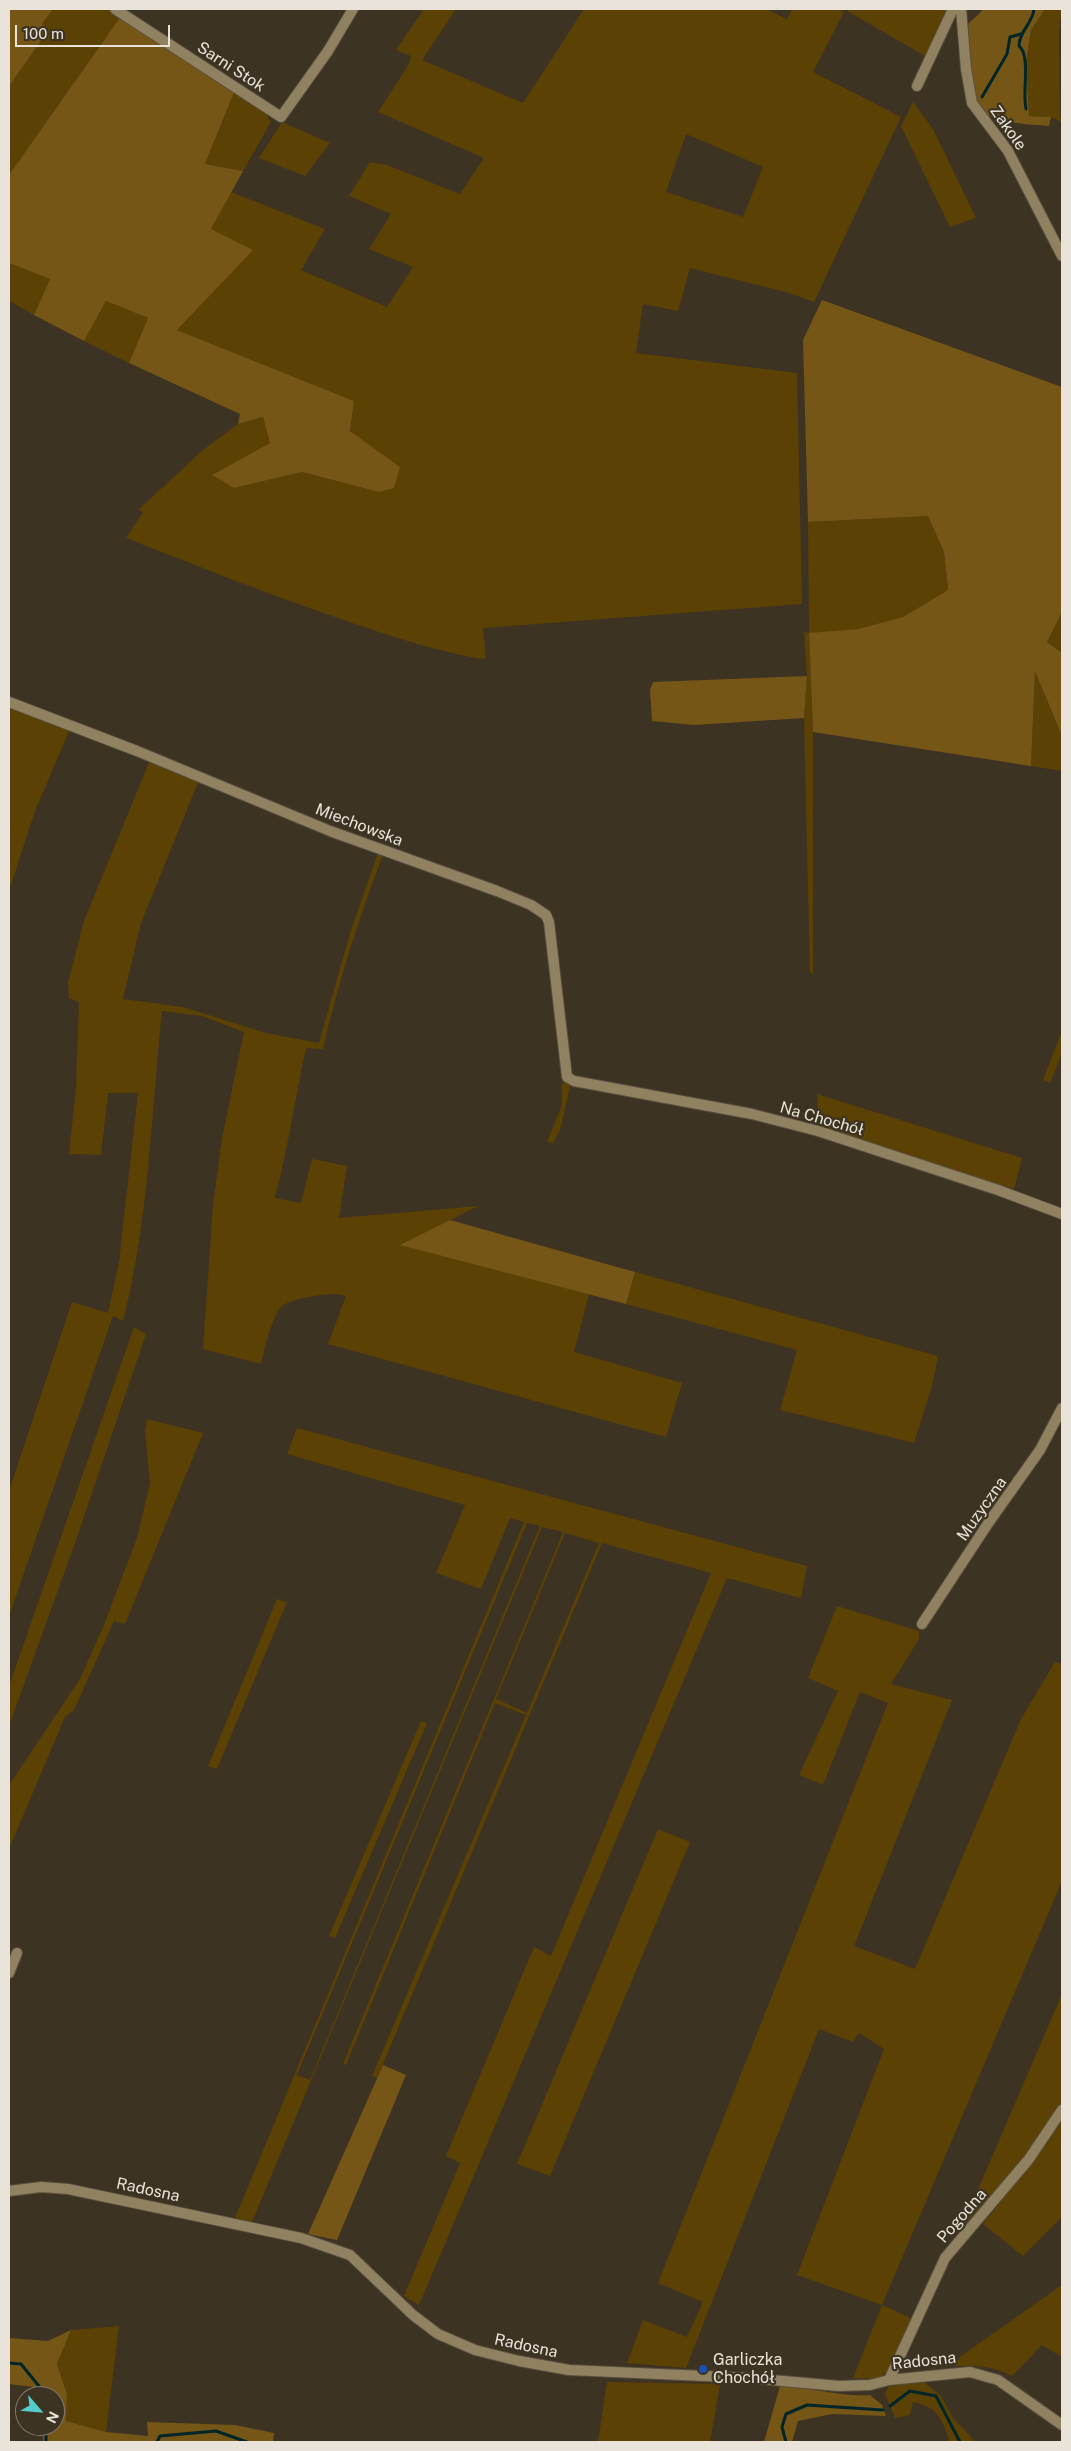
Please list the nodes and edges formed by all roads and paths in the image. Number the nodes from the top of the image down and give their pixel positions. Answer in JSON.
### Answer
{"nodes":[{"id":1,"x":115,"y":9,"type":"edge"},
{"id":2,"x":353,"y":9,"type":"edge"},
{"id":3,"x":953,"y":9,"type":"edge"},
{"id":4,"x":961,"y":9,"type":"edge"},
{"id":5,"x":917,"y":86,"type":"dead end"},
{"id":6,"x":1062,"y":256,"type":"edge"},
{"id":7,"x":9,"y":702,"type":"edge"},
{"id":8,"x":567,"y":1077,"type":"joint"},
{"id":9,"x":1062,"y":1214,"type":"edge"},
{"id":10,"x":1062,"y":1408,"type":"edge"},
{"id":11,"x":922,"y":1624,"type":"dead end"},
{"id":12,"x":17,"y":1953,"type":"dead end"},
{"id":13,"x":9,"y":1973,"type":"edge"},
{"id":14,"x":1062,"y":2110,"type":"edge"},
{"id":15,"x":9,"y":2191,"type":"edge"},
{"id":16,"x":889,"y":2380,"type":"junction"},
{"id":17,"x":1062,"y":2425,"type":"edge"}],
"edges":[{"from":1,"to":2,"type":"street","name":"Sarni Stok"},
{"from":3,"to":5,"type":"street"},
{"from":4,"to":6,"type":"street","name":"Zakole"},
{"from":7,"to":8,"type":"street","name":"Miechowska"},
{"from":8,"to":9,"type":"street","name":"Na Chochół"},
{"from":10,"to":11,"type":"street","name":"Muzyczna"},
{"from":12,"to":13,"type":"street"},
{"from":14,"to":16,"type":"street","name":"Pogodna"},
{"from":15,"to":16,"type":"street","name":"Radosna"},
{"from":16,"to":17,"type":"street","name":"Radosna"}]}
